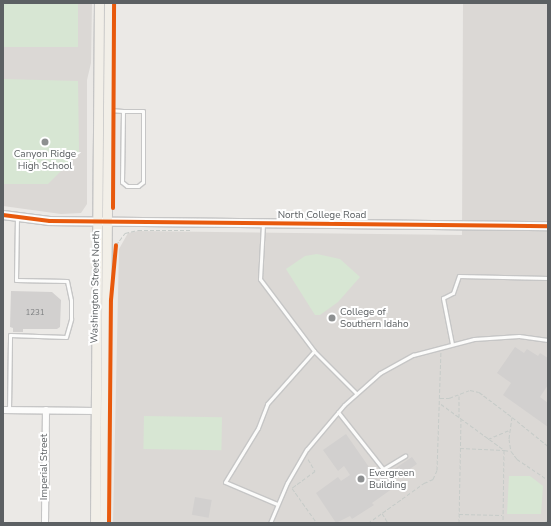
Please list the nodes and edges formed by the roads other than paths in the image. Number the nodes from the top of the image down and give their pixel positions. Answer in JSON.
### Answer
{"nodes":[{"id":1,"x":99,"y":3,"type":"edge"},
{"id":2,"x":109,"y":3,"type":"edge"},
{"id":3,"x":107,"y":110,"type":"junction"},
{"id":4,"x":123,"y":111,"type":"junction"},
{"id":5,"x":3,"y":215,"type":"edge"},
{"id":6,"x":17,"y":216,"type":"junction"},
{"id":7,"x":101,"y":220,"type":"junction"},
{"id":8,"x":263,"y":224,"type":"junction"},
{"id":9,"x":548,"y":226,"type":"edge"},
{"id":10,"x":548,"y":278,"type":"edge"},
{"id":11,"x":548,"y":340,"type":"edge"},
{"id":12,"x":452,"y":344,"type":"junction"},
{"id":13,"x":314,"y":351,"type":"junction"},
{"id":14,"x":356,"y":393,"type":"junction"},
{"id":15,"x":6,"y":410,"type":"edge"},
{"id":16,"x":46,"y":410,"type":"junction"},
{"id":17,"x":95,"y":411,"type":"junction"},
{"id":18,"x":338,"y":412,"type":"junction"},
{"id":19,"x":405,"y":456,"type":"dead end"},
{"id":20,"x":277,"y":504,"type":"junction"},
{"id":21,"x":45,"y":523,"type":"edge"},
{"id":22,"x":94,"y":523,"type":"edge"},
{"id":23,"x":104,"y":523,"type":"edge"},
{"id":24,"x":270,"y":523,"type":"edge"}],
"edges":[{"from":1,"to":7,"type":"main road","name":"Washington Street North"},
{"from":2,"to":3,"type":"main road","name":"Washington Street North"},
{"from":3,"to":4,"type":"lane"},
{"from":3,"to":7,"type":"main road","name":"Washington Street North"},
{"from":4,"to":4,"type":"lane"},
{"from":5,"to":6,"type":"street","name":"North College Road"},
{"from":6,"to":7,"type":"street","name":"North College Road"},
{"from":6,"to":15,"type":"lane"},
{"from":7,"to":8,"type":"street","name":"North College Road"},
{"from":7,"to":17,"type":"main road","name":"Washington Street North"},
{"from":7,"to":23,"type":"main road","name":"Washington Street North"},
{"from":8,"to":9,"type":"street","name":"North College Road"},
{"from":8,"to":13,"type":"lane"},
{"from":10,"to":12,"type":"lane"},
{"from":11,"to":12,"type":"lane"},
{"from":12,"to":14,"type":"lane"},
{"from":13,"to":14,"type":"lane"},
{"from":13,"to":20,"type":"lane"},
{"from":14,"to":18,"type":"lane"},
{"from":15,"to":16,"type":"street"},
{"from":16,"to":17,"type":"street"},
{"from":16,"to":21,"type":"street","name":"Imperial Street"},
{"from":17,"to":22,"type":"main road","name":"Washington Street North"},
{"from":18,"to":19,"type":"lane"},
{"from":18,"to":20,"type":"lane"},
{"from":20,"to":24,"type":"lane"}]}
